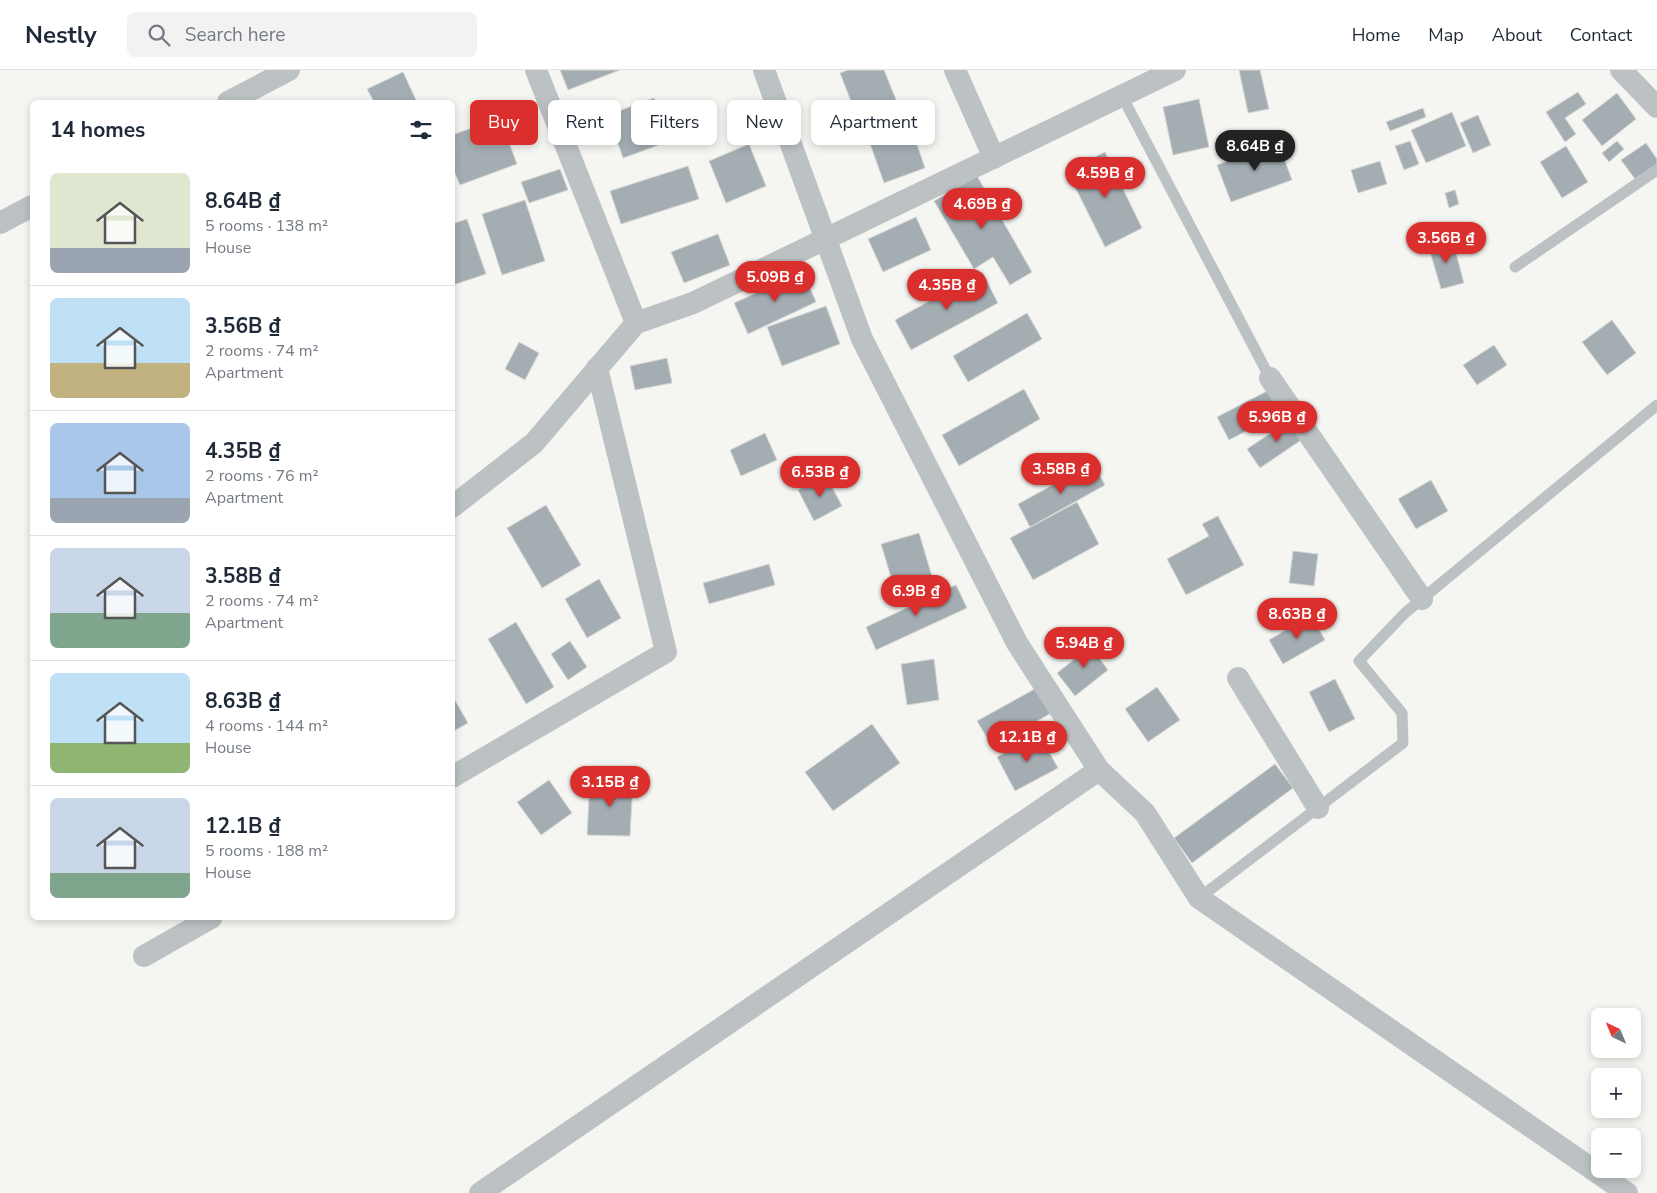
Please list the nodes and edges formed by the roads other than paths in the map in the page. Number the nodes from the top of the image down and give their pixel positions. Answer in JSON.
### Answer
{"nodes":[{"id":1,"x":289,"y":70,"type":"edge"},
{"id":2,"x":536,"y":70,"type":"edge"},
{"id":3,"x":764,"y":70,"type":"edge"},
{"id":4,"x":955,"y":70,"type":"edge"},
{"id":5,"x":1175,"y":70,"type":"edge"},
{"id":6,"x":1621,"y":70,"type":"edge"},
{"id":7,"x":1122,"y":96,"type":"junction"},
{"id":8,"x":232,"y":100,"type":"edge"},
{"id":9,"x":1657,"y":106,"type":"edge"},
{"id":10,"x":994,"y":158,"type":"junction"},
{"id":11,"x":1657,"y":170,"type":"edge"},
{"id":12,"x":30,"y":207,"type":"edge"},
{"id":13,"x":0,"y":223,"type":"edge"},
{"id":14,"x":825,"y":240,"type":"junction"},
{"id":15,"x":1515,"y":266,"type":"dead end"},
{"id":16,"x":636,"y":323,"type":"junction"},
{"id":17,"x":597,"y":368,"type":"junction"},
{"id":18,"x":1270,"y":378,"type":"joint"},
{"id":19,"x":1657,"y":405,"type":"edge"},
{"id":20,"x":455,"y":505,"type":"edge"},
{"id":21,"x":1422,"y":599,"type":"junction"},
{"id":22,"x":1238,"y":678,"type":"dead end"},
{"id":23,"x":1099,"y":770,"type":"junction"},
{"id":24,"x":455,"y":774,"type":"edge"},
{"id":25,"x":1318,"y":808,"type":"junction"},
{"id":26,"x":1199,"y":898,"type":"junction"},
{"id":27,"x":207,"y":920,"type":"edge"},
{"id":28,"x":144,"y":956,"type":"dead end"},
{"id":29,"x":480,"y":1193,"type":"edge"},
{"id":30,"x":1627,"y":1193,"type":"edge"}],
"edges":[{"from":1,"to":8,"type":"street"},
{"from":2,"to":16,"type":"street"},
{"from":3,"to":14,"type":"street"},
{"from":4,"to":10,"type":"street"},
{"from":5,"to":7,"type":"street"},
{"from":6,"to":9,"type":"street"},
{"from":7,"to":10,"type":"street"},
{"from":7,"to":18,"type":"lane"},
{"from":10,"to":14,"type":"street"},
{"from":11,"to":15,"type":"lane"},
{"from":12,"to":13,"type":"street"},
{"from":14,"to":16,"type":"street"},
{"from":14,"to":23,"type":"street"},
{"from":16,"to":17,"type":"street"},
{"from":17,"to":20,"type":"street"},
{"from":17,"to":24,"type":"street"},
{"from":18,"to":21,"type":"street"},
{"from":19,"to":21,"type":"lane"},
{"from":21,"to":25,"type":"lane"},
{"from":22,"to":25,"type":"street"},
{"from":23,"to":26,"type":"street"},
{"from":23,"to":29,"type":"street"},
{"from":25,"to":26,"type":"lane"},
{"from":26,"to":30,"type":"street"},
{"from":27,"to":28,"type":"street"}]}
